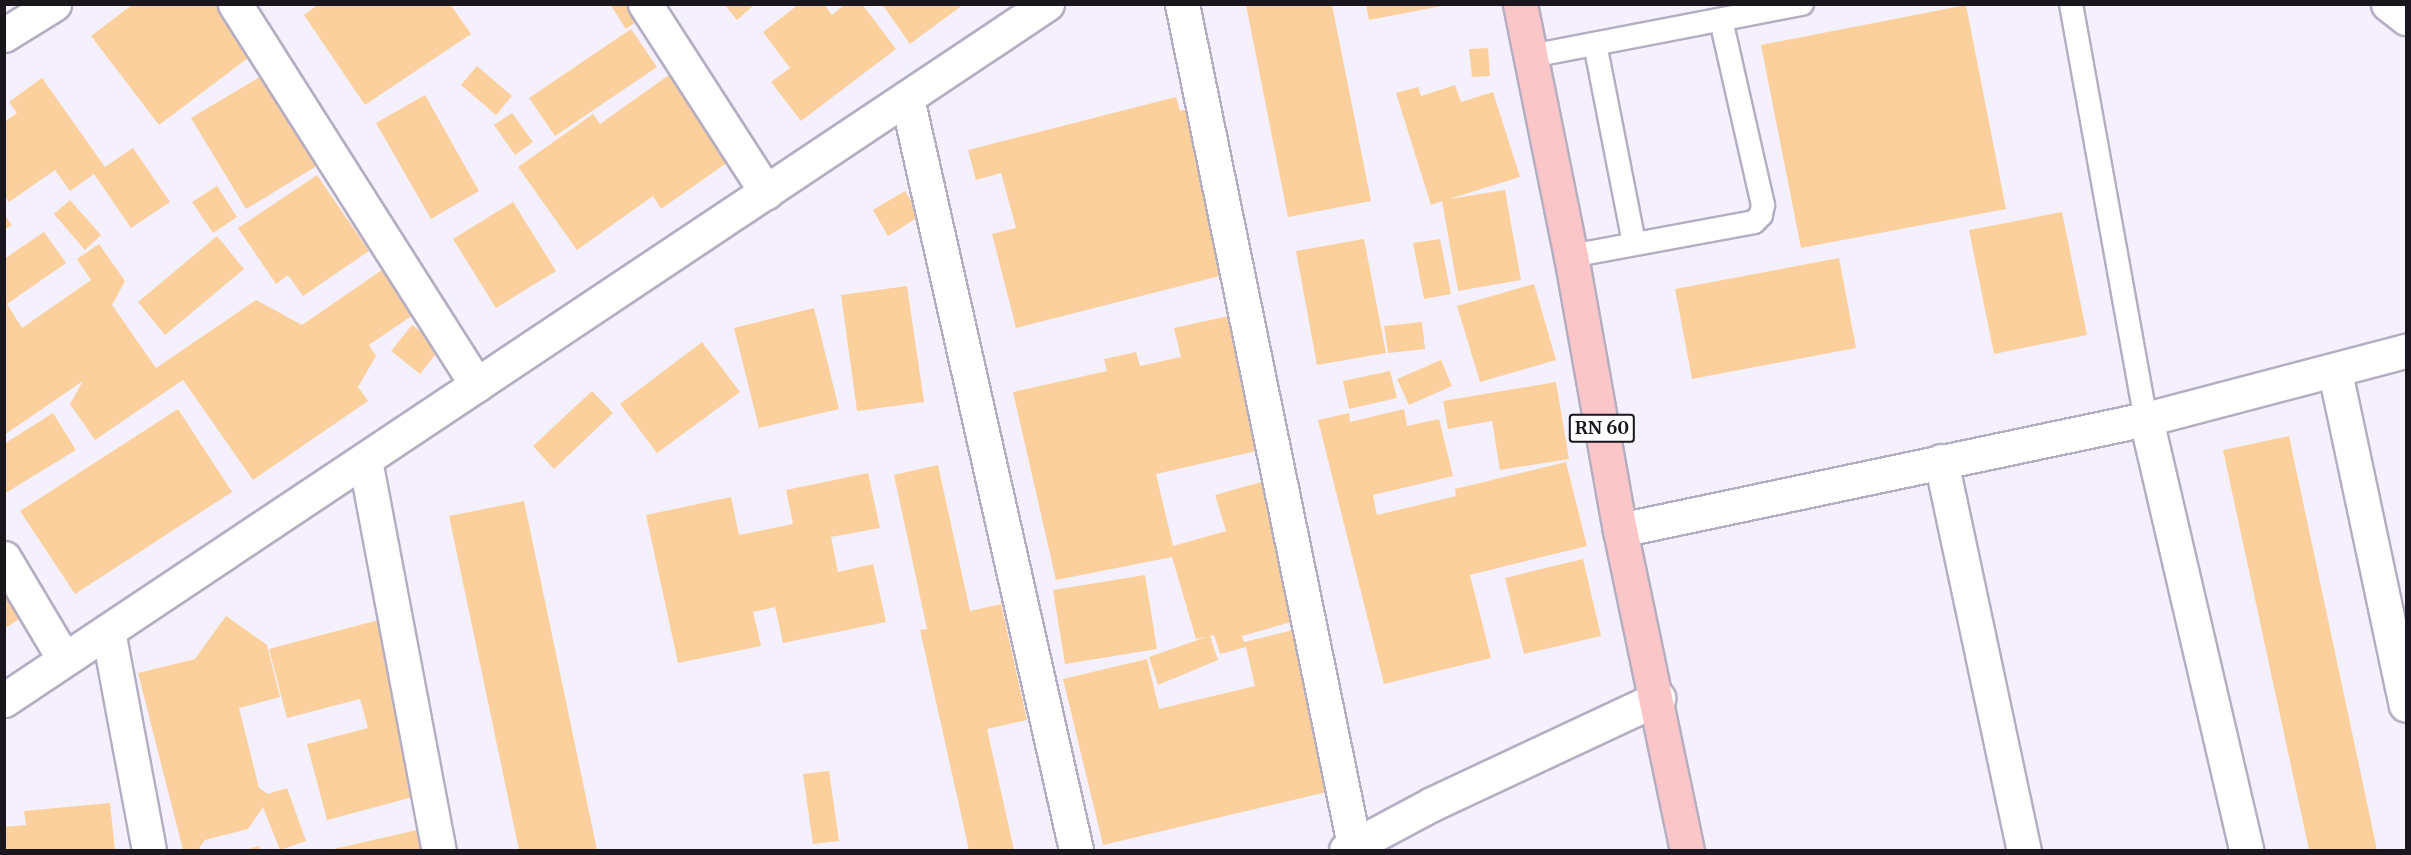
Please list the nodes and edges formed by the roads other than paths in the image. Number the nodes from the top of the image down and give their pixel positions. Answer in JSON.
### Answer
{"nodes":[{"id":1,"x":54,"y":4,"type":"edge"},
{"id":2,"x":235,"y":4,"type":"edge"},
{"id":3,"x":645,"y":4,"type":"edge"},
{"id":4,"x":1182,"y":4,"type":"edge"},
{"id":5,"x":1520,"y":4,"type":"edge"},
{"id":6,"x":1802,"y":4,"type":"edge"},
{"id":7,"x":2071,"y":4,"type":"edge"},
{"id":8,"x":2388,"y":4,"type":"edge"},
{"id":9,"x":1040,"y":7,"type":"edge"},
{"id":10,"x":2406,"y":18,"type":"edge"},
{"id":11,"x":1721,"y":20,"type":"junction"},
{"id":12,"x":4,"y":35,"type":"edge"},
{"id":13,"x":1595,"y":44,"type":"junction"},
{"id":14,"x":1531,"y":56,"type":"junction"},
{"id":15,"x":907,"y":98,"type":"junction"},
{"id":16,"x":766,"y":192,"type":"junction"},
{"id":17,"x":1634,"y":242,"type":"junction"},
{"id":18,"x":1571,"y":256,"type":"junction"},
{"id":19,"x":2406,"y":351,"type":"edge"},
{"id":20,"x":2335,"y":372,"type":"junction"},
{"id":21,"x":477,"y":385,"type":"junction"},
{"id":22,"x":2146,"y":418,"type":"junction"},
{"id":23,"x":365,"y":460,"type":"junction"},
{"id":24,"x":1941,"y":461,"type":"junction"},
{"id":25,"x":1620,"y":530,"type":"junction"},
{"id":26,"x":4,"y":558,"type":"edge"},
{"id":27,"x":108,"y":631,"type":"junction"},
{"id":28,"x":64,"y":660,"type":"junction"},
{"id":29,"x":1658,"y":698,"type":"junction"},
{"id":30,"x":4,"y":700,"type":"edge"},
{"id":31,"x":2406,"y":701,"type":"edge"},
{"id":32,"x":1352,"y":849,"type":"edge"},
{"id":33,"x":148,"y":850,"type":"edge"},
{"id":34,"x":439,"y":850,"type":"edge"},
{"id":35,"x":1076,"y":850,"type":"edge"},
{"id":36,"x":1687,"y":850,"type":"edge"},
{"id":37,"x":2024,"y":850,"type":"edge"},
{"id":38,"x":2246,"y":850,"type":"edge"}],
"edges":[{"from":1,"to":12,"type":"street"},
{"from":2,"to":21,"type":"street"},
{"from":3,"to":16,"type":"street"},
{"from":4,"to":32,"type":"street"},
{"from":5,"to":14,"type":"main road","number":"RN 60"},
{"from":6,"to":11,"type":"lane"},
{"from":7,"to":22,"type":"lane"},
{"from":8,"to":10,"type":"street"},
{"from":9,"to":15,"type":"street"},
{"from":11,"to":13,"type":"lane"},
{"from":11,"to":17,"type":"lane"},
{"from":13,"to":14,"type":"lane"},
{"from":13,"to":17,"type":"lane"},
{"from":14,"to":18,"type":"main road","number":"RN 60"},
{"from":15,"to":16,"type":"street"},
{"from":15,"to":35,"type":"street"},
{"from":16,"to":21,"type":"street"},
{"from":17,"to":18,"type":"lane"},
{"from":18,"to":25,"type":"main road","number":"RN 60"},
{"from":19,"to":20,"type":"street"},
{"from":20,"to":22,"type":"street"},
{"from":20,"to":31,"type":"street"},
{"from":21,"to":23,"type":"street"},
{"from":22,"to":24,"type":"street"},
{"from":22,"to":38,"type":"street"},
{"from":23,"to":27,"type":"street"},
{"from":23,"to":34,"type":"street"},
{"from":24,"to":25,"type":"street"},
{"from":24,"to":37,"type":"street"},
{"from":25,"to":29,"type":"main road","number":"RN 60"},
{"from":26,"to":28,"type":"street"},
{"from":27,"to":28,"type":"street"},
{"from":27,"to":33,"type":"street"},
{"from":28,"to":30,"type":"street"},
{"from":29,"to":32,"type":"street"},
{"from":29,"to":36,"type":"main road","number":"RN 60"}]}
